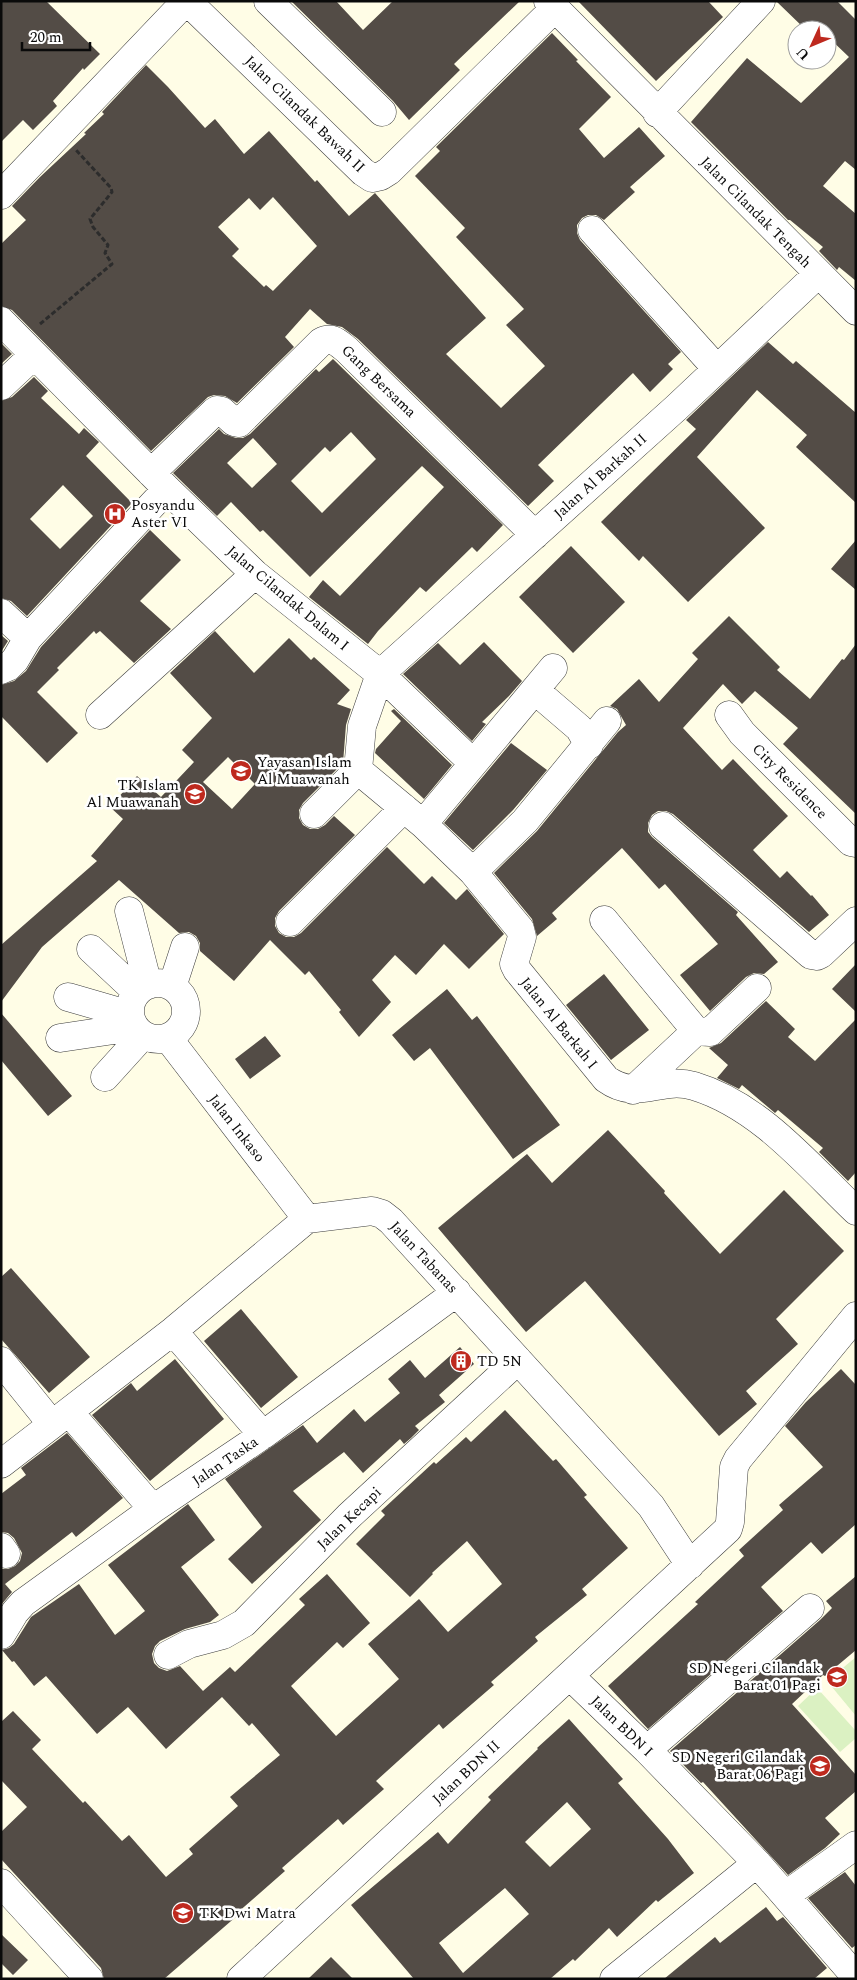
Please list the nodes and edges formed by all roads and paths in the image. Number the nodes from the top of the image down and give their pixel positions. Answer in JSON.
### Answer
{"nodes":[{"id":1,"x":186,"y":1,"type":"edge"},
{"id":2,"x":268,"y":1,"type":"edge"},
{"id":3,"x":761,"y":1,"type":"edge"},
{"id":4,"x":551,"y":5,"type":"edge"},
{"id":5,"x":382,"y":112,"type":"dead end"},
{"id":6,"x":658,"y":113,"type":"junction"},
{"id":7,"x":59,"y":133,"type":"junction"},
{"id":8,"x":1,"y":195,"type":"edge"},
{"id":9,"x":592,"y":230,"type":"dead end"},
{"id":10,"x":818,"y":274,"type":"junction"},
{"id":11,"x":856,"y":311,"type":"edge"},
{"id":12,"x":1,"y":321,"type":"edge"},
{"id":13,"x":27,"y":348,"type":"junction"},
{"id":14,"x":717,"y":369,"type":"junction"},
{"id":15,"x":1,"y":386,"type":"edge"},
{"id":16,"x":159,"y":481,"type":"junction"},
{"id":17,"x":535,"y":534,"type":"junction"},
{"id":18,"x":255,"y":574,"type":"junction"},
{"id":19,"x":1,"y":613,"type":"edge"},
{"id":20,"x":28,"y":638,"type":"junction"},
{"id":21,"x":553,"y":668,"type":"dead end"},
{"id":22,"x":1,"y":670,"type":"edge"},
{"id":23,"x":380,"y":674,"type":"junction"},
{"id":24,"x":544,"y":698,"type":"dead end"},
{"id":25,"x":729,"y":714,"type":"dead end"},
{"id":26,"x":100,"y":715,"type":"dead end"},
{"id":27,"x":608,"y":721,"type":"dead end"},
{"id":28,"x":589,"y":745,"type":"junction"},
{"id":29,"x":474,"y":763,"type":"junction"},
{"id":30,"x":358,"y":770,"type":"junction"},
{"id":31,"x":314,"y":814,"type":"dead end"},
{"id":32,"x":413,"y":816,"type":"junction"},
{"id":33,"x":663,"y":826,"type":"dead end"},
{"id":34,"x":856,"y":843,"type":"edge"},
{"id":35,"x":473,"y":872,"type":"junction"},
{"id":36,"x":129,"y":911,"type":"dead end"},
{"id":37,"x":604,"y":920,"type":"dead end"},
{"id":38,"x":856,"y":921,"type":"edge"},
{"id":39,"x":290,"y":922,"type":"dead end"},
{"id":40,"x":185,"y":948,"type":"dead end"},
{"id":41,"x":91,"y":949,"type":"dead end"},
{"id":42,"x":757,"y":988,"type":"dead end"},
{"id":43,"x":68,"y":997,"type":"dead end"},
{"id":44,"x":147,"y":1011,"type":"junction"},
{"id":45,"x":696,"y":1031,"type":"junction"},
{"id":46,"x":60,"y":1038,"type":"dead end"},
{"id":47,"x":105,"y":1078,"type":"dead end"},
{"id":48,"x":633,"y":1090,"type":"junction"},
{"id":49,"x":856,"y":1211,"type":"edge"},
{"id":50,"x":307,"y":1219,"type":"junction"},
{"id":51,"x":457,"y":1292,"type":"junction"},
{"id":52,"x":856,"y":1316,"type":"edge"},
{"id":53,"x":173,"y":1331,"type":"junction"},
{"id":54,"x":518,"y":1360,"type":"junction"},
{"id":55,"x":1,"y":1362,"type":"edge"},
{"id":56,"x":60,"y":1418,"type":"junction"},
{"id":57,"x":263,"y":1436,"type":"junction"},
{"id":58,"x":8,"y":1450,"type":"edge"},
{"id":59,"x":153,"y":1508,"type":"junction"},
{"id":60,"x":690,"y":1564,"type":"junction"},
{"id":61,"x":810,"y":1608,"type":"dead end"},
{"id":62,"x":1,"y":1635,"type":"edge"},
{"id":63,"x":168,"y":1656,"type":"dead end"},
{"id":64,"x":570,"y":1676,"type":"junction"},
{"id":65,"x":647,"y":1750,"type":"junction"},
{"id":66,"x":856,"y":1845,"type":"edge"},
{"id":67,"x":757,"y":1863,"type":"junction"},
{"id":68,"x":1,"y":1883,"type":"edge"},
{"id":69,"x":786,"y":1895,"type":"junction"},
{"id":70,"x":856,"y":1977,"type":"edge"},
{"id":71,"x":89,"y":1979,"type":"edge"},
{"id":72,"x":241,"y":1979,"type":"edge"},
{"id":73,"x":614,"y":1979,"type":"edge"}],
"edges":[{"from":1,"to":4,"type":"street","name":"Jalan Cilandak Bawah II"},
{"from":1,"to":7,"type":"street"},
{"from":2,"to":5,"type":"street"},
{"from":3,"to":6,"type":"street"},
{"from":4,"to":6,"type":"street","name":"Jalan Cilandak Tengah"},
{"from":6,"to":10,"type":"street","name":"Jalan Cilandak Tengah"},
{"from":7,"to":8,"type":"street"},
{"from":7,"to":13,"type":"path"},
{"from":9,"to":14,"type":"street"},
{"from":10,"to":11,"type":"street","name":"Jalan Cilandak Tengah"},
{"from":10,"to":14,"type":"street","name":"Jalan Al Barkah II"},
{"from":12,"to":13,"type":"street","name":"Jalan Cilandak Dalam I"},
{"from":13,"to":15,"type":"street"},
{"from":13,"to":16,"type":"street","name":"Jalan Cilandak Dalam I"},
{"from":14,"to":17,"type":"street","name":"Jalan Al Barkah II"},
{"from":16,"to":17,"type":"street","name":"Gang Bersama"},
{"from":16,"to":18,"type":"street","name":"Jalan Cilandak Dalam I"},
{"from":16,"to":20,"type":"street"},
{"from":17,"to":23,"type":"street","name":"Jalan Al Barkah II"},
{"from":18,"to":23,"type":"street","name":"Jalan Cilandak Dalam I"},
{"from":18,"to":26,"type":"street"},
{"from":19,"to":20,"type":"street"},
{"from":20,"to":22,"type":"street"},
{"from":21,"to":29,"type":"street"},
{"from":23,"to":29,"type":"street","name":"Jalan Cilandak Dalam I"},
{"from":23,"to":30,"type":"street"},
{"from":24,"to":28,"type":"street"},
{"from":25,"to":34,"type":"street","name":"City Residence"},
{"from":27,"to":28,"type":"street"},
{"from":28,"to":35,"type":"street"},
{"from":29,"to":32,"type":"street"},
{"from":30,"to":31,"type":"street"},
{"from":30,"to":32,"type":"street","name":"Jalan Al Barkah I"},
{"from":32,"to":35,"type":"street","name":"Jalan Al Barkah I"},
{"from":32,"to":39,"type":"street"},
{"from":33,"to":38,"type":"street"},
{"from":35,"to":48,"type":"street","name":"Jalan Al Barkah I"},
{"from":36,"to":44,"type":"street"},
{"from":37,"to":45,"type":"street"},
{"from":40,"to":44,"type":"street"},
{"from":41,"to":44,"type":"street"},
{"from":42,"to":45,"type":"street"},
{"from":43,"to":44,"type":"street"},
{"from":44,"to":46,"type":"street"},
{"from":44,"to":47,"type":"street"},
{"from":44,"to":50,"type":"street","name":"Jalan Inkaso"},
{"from":45,"to":48,"type":"street"},
{"from":48,"to":49,"type":"street"},
{"from":50,"to":51,"type":"street","name":"Jalan Tabanas"},
{"from":50,"to":53,"type":"street"},
{"from":51,"to":54,"type":"street","name":"Jalan Tabanas"},
{"from":51,"to":57,"type":"street","name":"Jalan Taska"},
{"from":52,"to":60,"type":"street","name":"Jalan BDN II"},
{"from":53,"to":56,"type":"street"},
{"from":53,"to":57,"type":"street"},
{"from":54,"to":60,"type":"street","name":"Jalan Tabanas"},
{"from":54,"to":63,"type":"street","name":"Jalan Kecapi"},
{"from":55,"to":56,"type":"street"},
{"from":56,"to":58,"type":"street"},
{"from":56,"to":59,"type":"street"},
{"from":57,"to":59,"type":"street","name":"Jalan Taska"},
{"from":59,"to":62,"type":"street","name":"Jalan Taska"},
{"from":60,"to":64,"type":"street","name":"Jalan BDN II"},
{"from":61,"to":65,"type":"street"},
{"from":64,"to":65,"type":"street","name":"Jalan BDN I"},
{"from":64,"to":72,"type":"street","name":"Jalan BDN II"},
{"from":65,"to":67,"type":"street","name":"Jalan BDN I"},
{"from":66,"to":69,"type":"street"},
{"from":67,"to":69,"type":"street","name":"Jalan BDN I"},
{"from":67,"to":73,"type":"street"},
{"from":68,"to":71,"type":"street"},
{"from":69,"to":70,"type":"street","name":"Jalan BDN I"}]}
